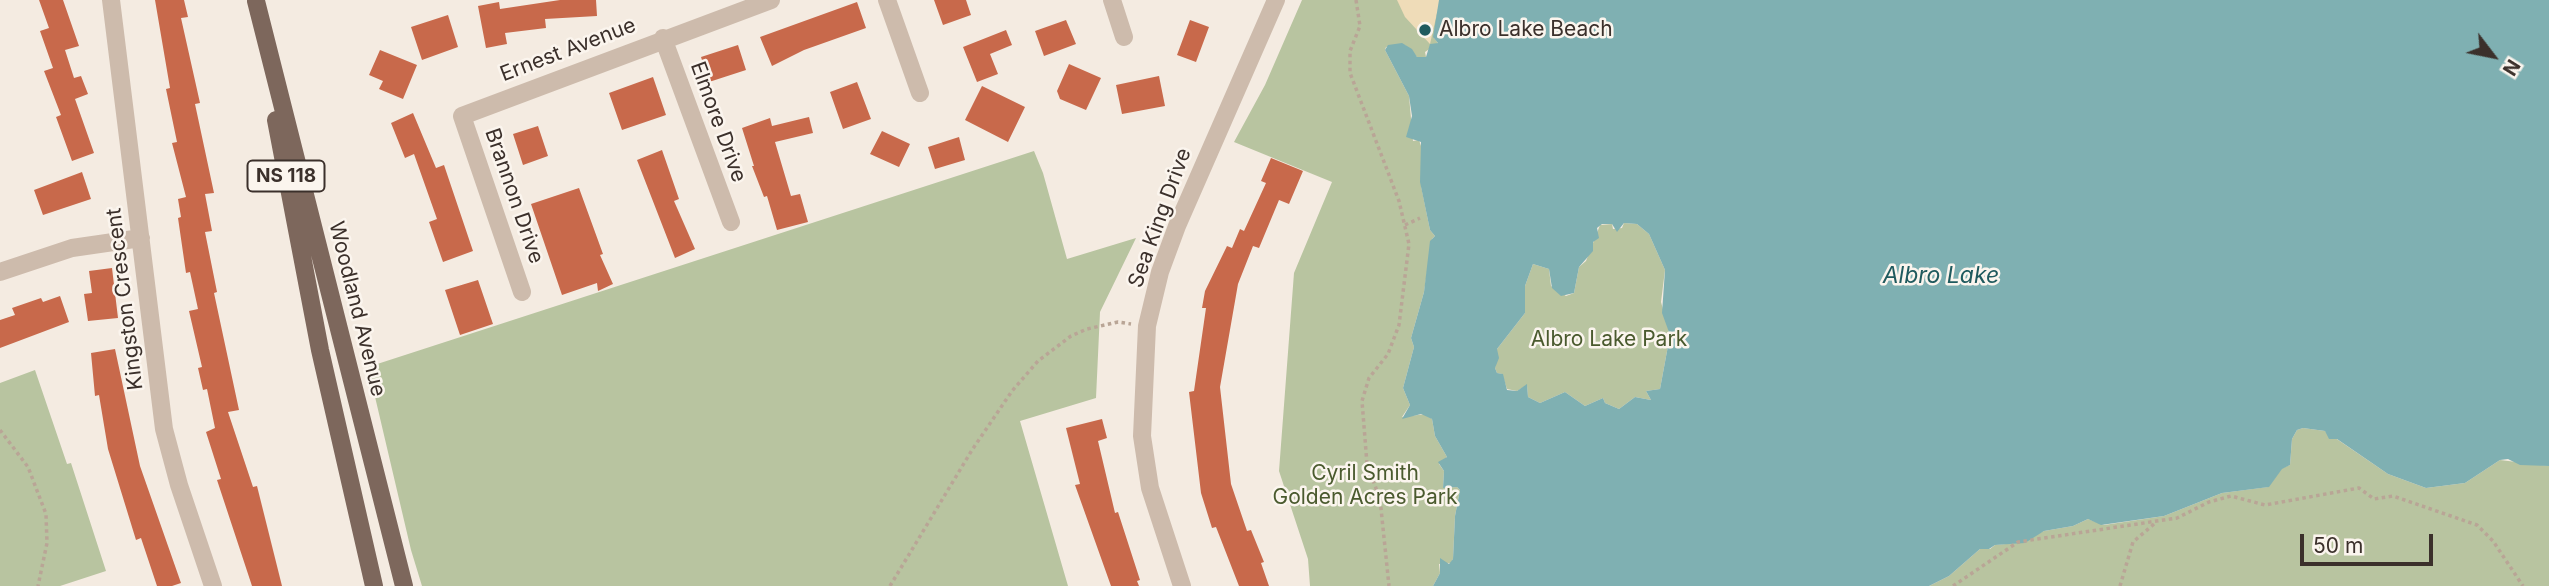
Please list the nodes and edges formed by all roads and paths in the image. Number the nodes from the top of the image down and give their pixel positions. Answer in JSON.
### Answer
{"nodes":[{"id":1,"x":111,"y":0,"type":"edge"},
{"id":2,"x":771,"y":0,"type":"edge"},
{"id":3,"x":887,"y":0,"type":"edge"},
{"id":4,"x":1112,"y":0,"type":"edge"},
{"id":5,"x":1276,"y":0,"type":"edge"},
{"id":6,"x":1356,"y":0,"type":"edge"},
{"id":7,"x":255,"y":1,"type":"edge"},
{"id":8,"x":750,"y":3,"type":"edge"},
{"id":9,"x":1124,"y":37,"type":"dead end"},
{"id":10,"x":663,"y":38,"type":"junction"},
{"id":11,"x":920,"y":93,"type":"dead end"},
{"id":12,"x":462,"y":116,"type":"joint"},
{"id":13,"x":1420,"y":218,"type":"dead end"},
{"id":14,"x":731,"y":222,"type":"dead end"},
{"id":15,"x":1405,"y":225,"type":"junction"},
{"id":16,"x":141,"y":237,"type":"junction"},
{"id":17,"x":0,"y":272,"type":"edge"},
{"id":18,"x":522,"y":292,"type":"dead end"},
{"id":19,"x":1147,"y":326,"type":"junction"},
{"id":20,"x":0,"y":430,"type":"edge"},
{"id":21,"x":2155,"y":522,"type":"junction"},
{"id":22,"x":38,"y":586,"type":"edge"},
{"id":23,"x":213,"y":586,"type":"edge"},
{"id":24,"x":374,"y":586,"type":"edge"},
{"id":25,"x":404,"y":586,"type":"edge"},
{"id":26,"x":890,"y":586,"type":"edge"},
{"id":27,"x":1182,"y":586,"type":"edge"},
{"id":28,"x":1389,"y":586,"type":"edge"},
{"id":29,"x":1953,"y":586,"type":"edge"},
{"id":30,"x":2120,"y":586,"type":"edge"},
{"id":31,"x":2523,"y":586,"type":"edge"}],
"edges":[{"from":1,"to":16,"type":"street","name":"Kingston Crescent"},
{"from":2,"to":8,"type":"street","name":"Ernest Avenue"},
{"from":3,"to":11,"type":"street"},
{"from":4,"to":9,"type":"street"},
{"from":5,"to":19,"type":"street","name":"Sea King Drive"},
{"from":6,"to":15,"type":"path"},
{"from":7,"to":24,"type":"main road","name":"Woodland Avenue","number":"NS 118"},
{"from":7,"to":25,"type":"main road","name":"Woodland Avenue","number":"NS 118"},
{"from":8,"to":10,"type":"street","name":"Ernest Avenue"},
{"from":10,"to":12,"type":"street","name":"Ernest Avenue"},
{"from":10,"to":14,"type":"street","name":"Elmore Drive"},
{"from":12,"to":18,"type":"street","name":"Brannon Drive"},
{"from":13,"to":15,"type":"path"},
{"from":15,"to":28,"type":"path"},
{"from":16,"to":17,"type":"street"},
{"from":16,"to":23,"type":"street","name":"Kingston Crescent"},
{"from":19,"to":26,"type":"path"},
{"from":19,"to":27,"type":"street","name":"Sea King Drive"},
{"from":20,"to":22,"type":"path"},
{"from":21,"to":29,"type":"path"},
{"from":21,"to":30,"type":"path"},
{"from":21,"to":31,"type":"path"}]}
